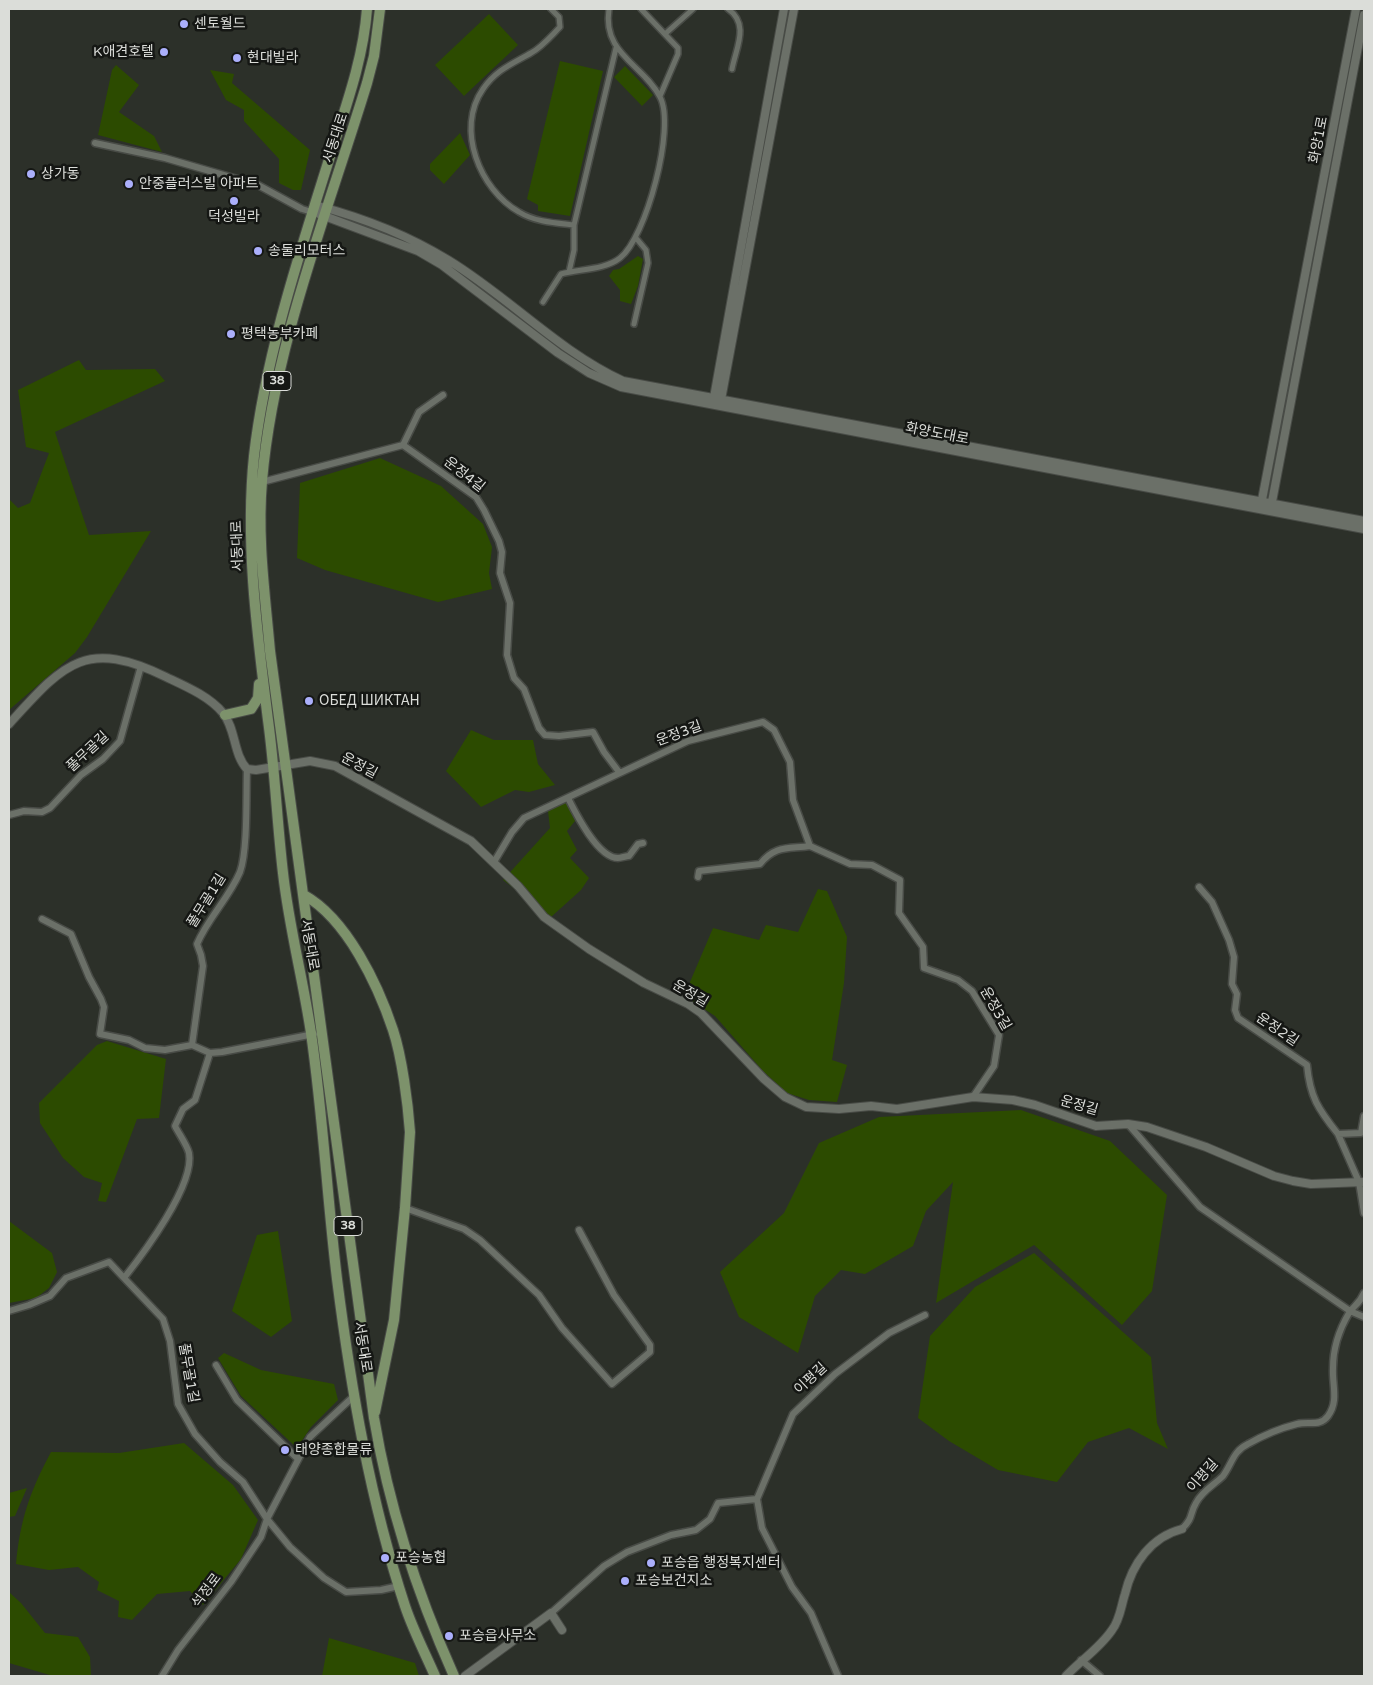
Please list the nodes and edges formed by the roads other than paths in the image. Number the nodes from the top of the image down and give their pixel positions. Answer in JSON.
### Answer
{"nodes":[{"id":1,"x":367,"y":9,"type":"edge"},
{"id":2,"x":380,"y":9,"type":"edge"},
{"id":3,"x":551,"y":9,"type":"edge"},
{"id":4,"x":609,"y":9,"type":"edge"},
{"id":5,"x":641,"y":9,"type":"edge"},
{"id":6,"x":693,"y":9,"type":"edge"},
{"id":7,"x":728,"y":9,"type":"edge"},
{"id":8,"x":784,"y":9,"type":"edge"},
{"id":9,"x":794,"y":9,"type":"edge"},
{"id":10,"x":1356,"y":9,"type":"edge"},
{"id":11,"x":1364,"y":15,"type":"edge"},
{"id":12,"x":665,"y":34,"type":"junction"},
{"id":13,"x":616,"y":48,"type":"junction"},
{"id":14,"x":732,"y":69,"type":"dead end"},
{"id":15,"x":660,"y":96,"type":"junction"},
{"id":16,"x":95,"y":144,"type":"dead end"},
{"id":17,"x":314,"y":208,"type":"junction"},
{"id":18,"x":327,"y":212,"type":"junction"},
{"id":19,"x":574,"y":224,"type":"junction"},
{"id":20,"x":636,"y":238,"type":"junction"},
{"id":21,"x":569,"y":272,"type":"junction"},
{"id":22,"x":543,"y":302,"type":"dead end"},
{"id":23,"x":634,"y":324,"type":"dead end"},
{"id":24,"x":443,"y":395,"type":"dead end"},
{"id":25,"x":717,"y":402,"type":"junction"},
{"id":26,"x":402,"y":445,"type":"junction"},
{"id":27,"x":262,"y":482,"type":"junction"},
{"id":28,"x":1261,"y":505,"type":"junction"},
{"id":29,"x":1271,"y":507,"type":"junction"},
{"id":30,"x":1364,"y":521,"type":"edge"},
{"id":31,"x":1364,"y":529,"type":"edge"},
{"id":32,"x":141,"y":666,"type":"junction"},
{"id":33,"x":262,"y":676,"type":"junction"},
{"id":34,"x":225,"y":715,"type":"junction"},
{"id":35,"x":9,"y":724,"type":"edge"},
{"id":36,"x":286,"y":766,"type":"junction"},
{"id":37,"x":247,"y":768,"type":"junction"},
{"id":38,"x":274,"y":768,"type":"junction"},
{"id":39,"x":619,"y":772,"type":"junction"},
{"id":40,"x":568,"y":798,"type":"junction"},
{"id":41,"x":9,"y":815,"type":"edge"},
{"id":42,"x":642,"y":843,"type":"dead end"},
{"id":43,"x":810,"y":846,"type":"junction"},
{"id":44,"x":494,"y":862,"type":"junction"},
{"id":45,"x":698,"y":877,"type":"dead end"},
{"id":46,"x":1199,"y":887,"type":"dead end"},
{"id":47,"x":304,"y":896,"type":"junction"},
{"id":48,"x":42,"y":919,"type":"dead end"},
{"id":49,"x":323,"y":1033,"type":"junction"},
{"id":50,"x":311,"y":1035,"type":"junction"},
{"id":51,"x":192,"y":1045,"type":"junction"},
{"id":52,"x":210,"y":1053,"type":"junction"},
{"id":53,"x":973,"y":1097,"type":"junction"},
{"id":54,"x":1364,"y":1116,"type":"edge"},
{"id":55,"x":1128,"y":1124,"type":"junction"},
{"id":56,"x":1338,"y":1134,"type":"junction"},
{"id":57,"x":1362,"y":1182,"type":"edge"},
{"id":58,"x":405,"y":1208,"type":"junction"},
{"id":59,"x":1364,"y":1213,"type":"edge"},
{"id":60,"x":579,"y":1230,"type":"dead end"},
{"id":61,"x":124,"y":1278,"type":"junction"},
{"id":62,"x":1364,"y":1293,"type":"edge"},
{"id":63,"x":9,"y":1311,"type":"edge"},
{"id":64,"x":1350,"y":1311,"type":"junction"},
{"id":65,"x":925,"y":1315,"type":"dead end"},
{"id":66,"x":1364,"y":1317,"type":"edge"},
{"id":67,"x":216,"y":1365,"type":"dead end"},
{"id":68,"x":355,"y":1395,"type":"junction"},
{"id":69,"x":374,"y":1418,"type":"junction"},
{"id":70,"x":298,"y":1459,"type":"junction"},
{"id":71,"x":757,"y":1499,"type":"junction"},
{"id":72,"x":267,"y":1519,"type":"junction"},
{"id":73,"x":1182,"y":1529,"type":"joint"},
{"id":74,"x":399,"y":1586,"type":"junction"},
{"id":75,"x":551,"y":1613,"type":"junction"},
{"id":76,"x":562,"y":1630,"type":"dead end"},
{"id":77,"x":1081,"y":1660,"type":"junction"},
{"id":78,"x":162,"y":1676,"type":"edge"},
{"id":79,"x":435,"y":1676,"type":"edge"},
{"id":80,"x":454,"y":1676,"type":"edge"},
{"id":81,"x":466,"y":1676,"type":"edge"},
{"id":82,"x":838,"y":1676,"type":"edge"},
{"id":83,"x":1066,"y":1676,"type":"edge"},
{"id":84,"x":1100,"y":1676,"type":"edge"}],
"edges":[{"from":1,"to":17,"type":"main road","name":"서동대로","number":"38"},
{"from":2,"to":18,"type":"main road","name":"서동대로","number":"38"},
{"from":3,"to":19,"type":"street"},
{"from":4,"to":13,"type":"street"},
{"from":5,"to":12,"type":"street"},
{"from":6,"to":12,"type":"street"},
{"from":7,"to":14,"type":"street"},
{"from":8,"to":25,"type":"street"},
{"from":9,"to":25,"type":"street"},
{"from":10,"to":28,"type":"street","name":"화양1로"},
{"from":11,"to":29,"type":"street","name":"화양1로"},
{"from":12,"to":15,"type":"street"},
{"from":13,"to":15,"type":"street"},
{"from":13,"to":19,"type":"street"},
{"from":15,"to":20,"type":"street"},
{"from":16,"to":17,"type":"street"},
{"from":17,"to":18,"type":"street"},
{"from":17,"to":33,"type":"main road","name":"서동대로","number":"38"},
{"from":18,"to":25,"type":"street","name":"화양도대로"},
{"from":18,"to":25,"type":"street","name":"화양도대로"},
{"from":18,"to":27,"type":"main road","name":"서동대로","number":"38"},
{"from":19,"to":21,"type":"street"},
{"from":20,"to":21,"type":"street"},
{"from":20,"to":23,"type":"street"},
{"from":21,"to":22,"type":"street"},
{"from":24,"to":26,"type":"street"},
{"from":25,"to":28,"type":"street","name":"화양도대로"},
{"from":26,"to":27,"type":"street"},
{"from":26,"to":39,"type":"street","name":"운정4길"},
{"from":27,"to":36,"type":"main road","name":"서동대로","number":"38"},
{"from":28,"to":29,"type":"street","name":"화양도대로"},
{"from":29,"to":30,"type":"street","name":"화양도대로"},
{"from":29,"to":31,"type":"street","name":"화양도대로"},
{"from":32,"to":34,"type":"street"},
{"from":32,"to":35,"type":"street"},
{"from":32,"to":41,"type":"street","name":"풀무골길"},
{"from":33,"to":34,"type":"main road"},
{"from":33,"to":38,"type":"main road","name":"서동대로","number":"38"},
{"from":34,"to":37,"type":"street"},
{"from":36,"to":38,"type":"street","name":"운정길"},
{"from":36,"to":44,"type":"street","name":"운정길"},
{"from":36,"to":47,"type":"main road","name":"서동대로","number":"38"},
{"from":37,"to":38,"type":"street"},
{"from":37,"to":51,"type":"street","name":"풀무골1길"},
{"from":38,"to":50,"type":"main road","name":"서동대로","number":"38"},
{"from":39,"to":40,"type":"street","name":"운정3길"},
{"from":39,"to":43,"type":"street","name":"운정3길"},
{"from":40,"to":42,"type":"street"},
{"from":40,"to":44,"type":"street","name":"운정3길"},
{"from":43,"to":45,"type":"street","name":"운정3길"},
{"from":43,"to":53,"type":"street","name":"운정3길"},
{"from":44,"to":53,"type":"street","name":"운정길"},
{"from":46,"to":56,"type":"street","name":"운정2길"},
{"from":47,"to":49,"type":"main road","name":"서동대로","number":"38"},
{"from":47,"to":58,"type":"main road","name":"서동대로"},
{"from":48,"to":51,"type":"street"},
{"from":49,"to":50,"type":"street"},
{"from":49,"to":69,"type":"main road","name":"서동대로","number":"38"},
{"from":50,"to":52,"type":"street"},
{"from":50,"to":68,"type":"main road","name":"서동대로","number":"38"},
{"from":51,"to":52,"type":"street"},
{"from":52,"to":61,"type":"street"},
{"from":53,"to":55,"type":"street","name":"운정길"},
{"from":54,"to":56,"type":"street"},
{"from":55,"to":57,"type":"street","name":"운정길"},
{"from":55,"to":64,"type":"street"},
{"from":56,"to":57,"type":"street","name":"운정2길"},
{"from":57,"to":59,"type":"street"},
{"from":58,"to":60,"type":"street"},
{"from":58,"to":69,"type":"main road","name":"서동대로"},
{"from":61,"to":63,"type":"street","name":"풀무골1길"},
{"from":61,"to":72,"type":"street","name":"풀무골1길"},
{"from":62,"to":64,"type":"street","name":"이평길"},
{"from":64,"to":66,"type":"street"},
{"from":64,"to":73,"type":"street","name":"이평길"},
{"from":65,"to":71,"type":"street","name":"이평길"},
{"from":67,"to":70,"type":"street"},
{"from":68,"to":70,"type":"street"},
{"from":68,"to":74,"type":"main road","name":"서동대로","number":"38"},
{"from":69,"to":80,"type":"main road","name":"서동대로","number":"38"},
{"from":70,"to":72,"type":"street"},
{"from":71,"to":75,"type":"street"},
{"from":71,"to":82,"type":"street"},
{"from":72,"to":74,"type":"street","name":"풀무골1길"},
{"from":72,"to":78,"type":"street","name":"석정로"},
{"from":73,"to":77,"type":"street","name":"이평길"},
{"from":74,"to":79,"type":"main road","name":"서동대로","number":"38"},
{"from":75,"to":76,"type":"street"},
{"from":75,"to":81,"type":"street"},
{"from":77,"to":83,"type":"street","name":"이평길"},
{"from":77,"to":84,"type":"street"}]}
